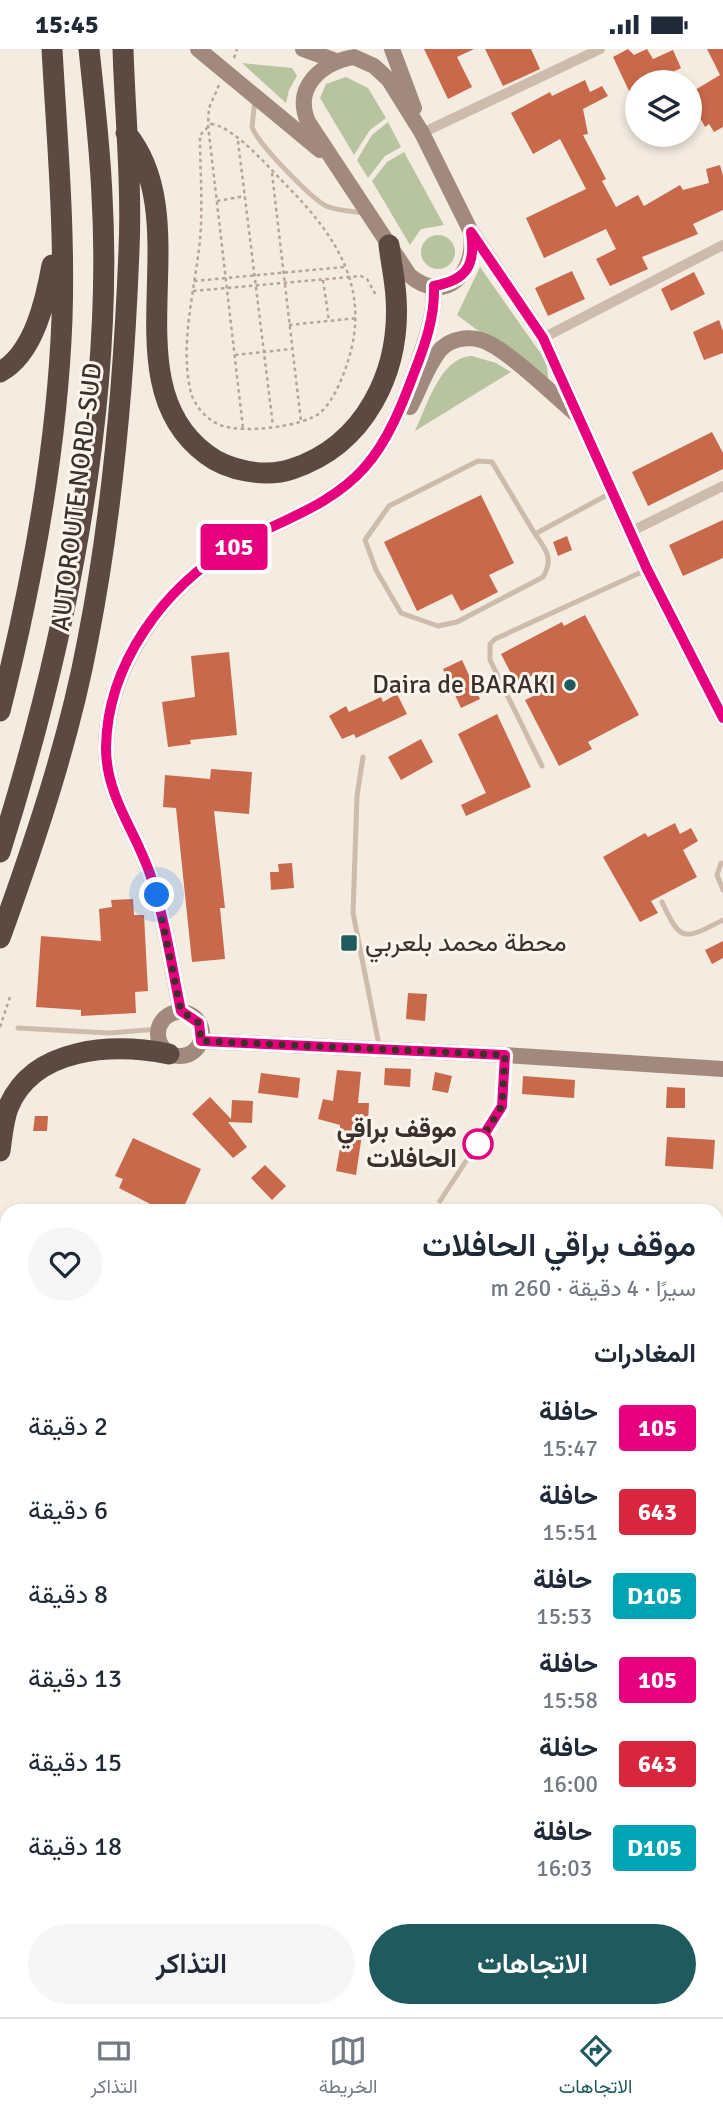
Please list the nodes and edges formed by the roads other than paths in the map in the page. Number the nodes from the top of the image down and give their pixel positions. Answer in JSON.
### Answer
{"nodes":[{"id":1,"x":52,"y":49,"type":"edge"},
{"id":2,"x":89,"y":49,"type":"edge"},
{"id":3,"x":123,"y":49,"type":"edge"},
{"id":4,"x":198,"y":49,"type":"edge"},
{"id":5,"x":303,"y":49,"type":"edge"},
{"id":6,"x":392,"y":49,"type":"edge"},
{"id":7,"x":600,"y":49,"type":"edge"},
{"id":8,"x":355,"y":53,"type":"edge"},
{"id":9,"x":336,"y":61,"type":"junction"},
{"id":10,"x":256,"y":96,"type":"junction"},
{"id":11,"x":126,"y":133,"type":"junction"},
{"id":12,"x":422,"y":133,"type":"junction"},
{"id":13,"x":334,"y":161,"type":"junction"},
{"id":14,"x":368,"y":214,"type":"junction"},
{"id":15,"x":61,"y":218,"type":"junction"},
{"id":16,"x":471,"y":232,"type":"junction"},
{"id":17,"x":389,"y":245,"type":"junction"},
{"id":18,"x":723,"y":245,"type":"edge"},
{"id":19,"x":434,"y":286,"type":"junction"},
{"id":20,"x":543,"y":338,"type":"junction"},
{"id":21,"x":0,"y":372,"type":"edge"},
{"id":22,"x":578,"y":416,"type":"junction"},
{"id":23,"x":365,"y":468,"type":"junction"},
{"id":24,"x":723,"y":486,"type":"edge"},
{"id":25,"x":612,"y":493,"type":"junction"},
{"id":26,"x":630,"y":532,"type":"junction"},
{"id":27,"x":535,"y":534,"type":"junction"},
{"id":28,"x":647,"y":569,"type":"junction"},
{"id":29,"x":0,"y":711,"type":"edge"},
{"id":30,"x":723,"y":718,"type":"edge"},
{"id":31,"x":363,"y":757,"type":"dead end"},
{"id":32,"x":542,"y":766,"type":"dead end"},
{"id":33,"x":0,"y":852,"type":"edge"},
{"id":34,"x":721,"y":863,"type":"edge"},
{"id":35,"x":723,"y":890,"type":"edge"},
{"id":36,"x":662,"y":902,"type":"dead end"},
{"id":37,"x":723,"y":920,"type":"edge"},
{"id":38,"x":0,"y":938,"type":"edge"},
{"id":39,"x":181,"y":1011,"type":"junction"},
{"id":40,"x":18,"y":1028,"type":"dead end"},
{"id":41,"x":158,"y":1029,"type":"junction"},
{"id":42,"x":201,"y":1041,"type":"junction"},
{"id":43,"x":380,"y":1048,"type":"junction"},
{"id":44,"x":169,"y":1054,"type":"junction"},
{"id":45,"x":505,"y":1055,"type":"junction"},
{"id":46,"x":723,"y":1069,"type":"edge"},
{"id":47,"x":0,"y":1151,"type":"edge"},
{"id":48,"x":440,"y":1202,"type":"dead end"}],
"edges":[{"from":1,"to":15,"type":"highway"},
{"from":2,"to":33,"type":"highway","name":"AUTOROUTE NORD-SUD"},
{"from":3,"to":11,"type":"highway","name":"AUTOROUTE NORD-SUD"},
{"from":4,"to":10,"type":"main road"},
{"from":5,"to":9,"type":"main road"},
{"from":6,"to":12,"type":"main road"},
{"from":7,"to":12,"type":"street"},
{"from":8,"to":9,"type":"main road"},
{"from":8,"to":12,"type":"main road"},
{"from":9,"to":13,"type":"main road"},
{"from":10,"to":13,"type":"main road"},
{"from":10,"to":14,"type":"lane"},
{"from":11,"to":17,"type":"highway"},
{"from":11,"to":38,"type":"highway","name":"AUTOROUTE NORD-SUD"},
{"from":12,"to":16,"type":"main road"},
{"from":13,"to":14,"type":"main road"},
{"from":14,"to":17,"type":"main road"},
{"from":15,"to":21,"type":"highway"},
{"from":15,"to":29,"type":"highway"},
{"from":16,"to":19,"type":"main road"},
{"from":16,"to":20,"type":"main road"},
{"from":17,"to":19,"type":"main road"},
{"from":18,"to":20,"type":"street"},
{"from":19,"to":23,"type":"main road"},
{"from":20,"to":22,"type":"main road"},
{"from":22,"to":23,"type":"main road"},
{"from":22,"to":25,"type":"main road"},
{"from":23,"to":39,"type":"main road"},
{"from":24,"to":26,"type":"street"},
{"from":25,"to":26,"type":"main road"},
{"from":25,"to":27,"type":"lane"},
{"from":26,"to":28,"type":"main road"},
{"from":27,"to":27,"type":"lane"},
{"from":28,"to":30,"type":"main road"},
{"from":28,"to":32,"type":"lane"},
{"from":31,"to":43,"type":"lane"},
{"from":34,"to":35,"type":"lane"},
{"from":36,"to":37,"type":"lane"},
{"from":39,"to":41,"type":"main road"},
{"from":39,"to":42,"type":"main road"},
{"from":40,"to":41,"type":"lane"},
{"from":41,"to":44,"type":"main road"},
{"from":42,"to":43,"type":"main road"},
{"from":42,"to":44,"type":"main road"},
{"from":43,"to":45,"type":"main road"},
{"from":44,"to":47,"type":"highway"},
{"from":45,"to":46,"type":"main road"},
{"from":45,"to":48,"type":"lane"}]}
